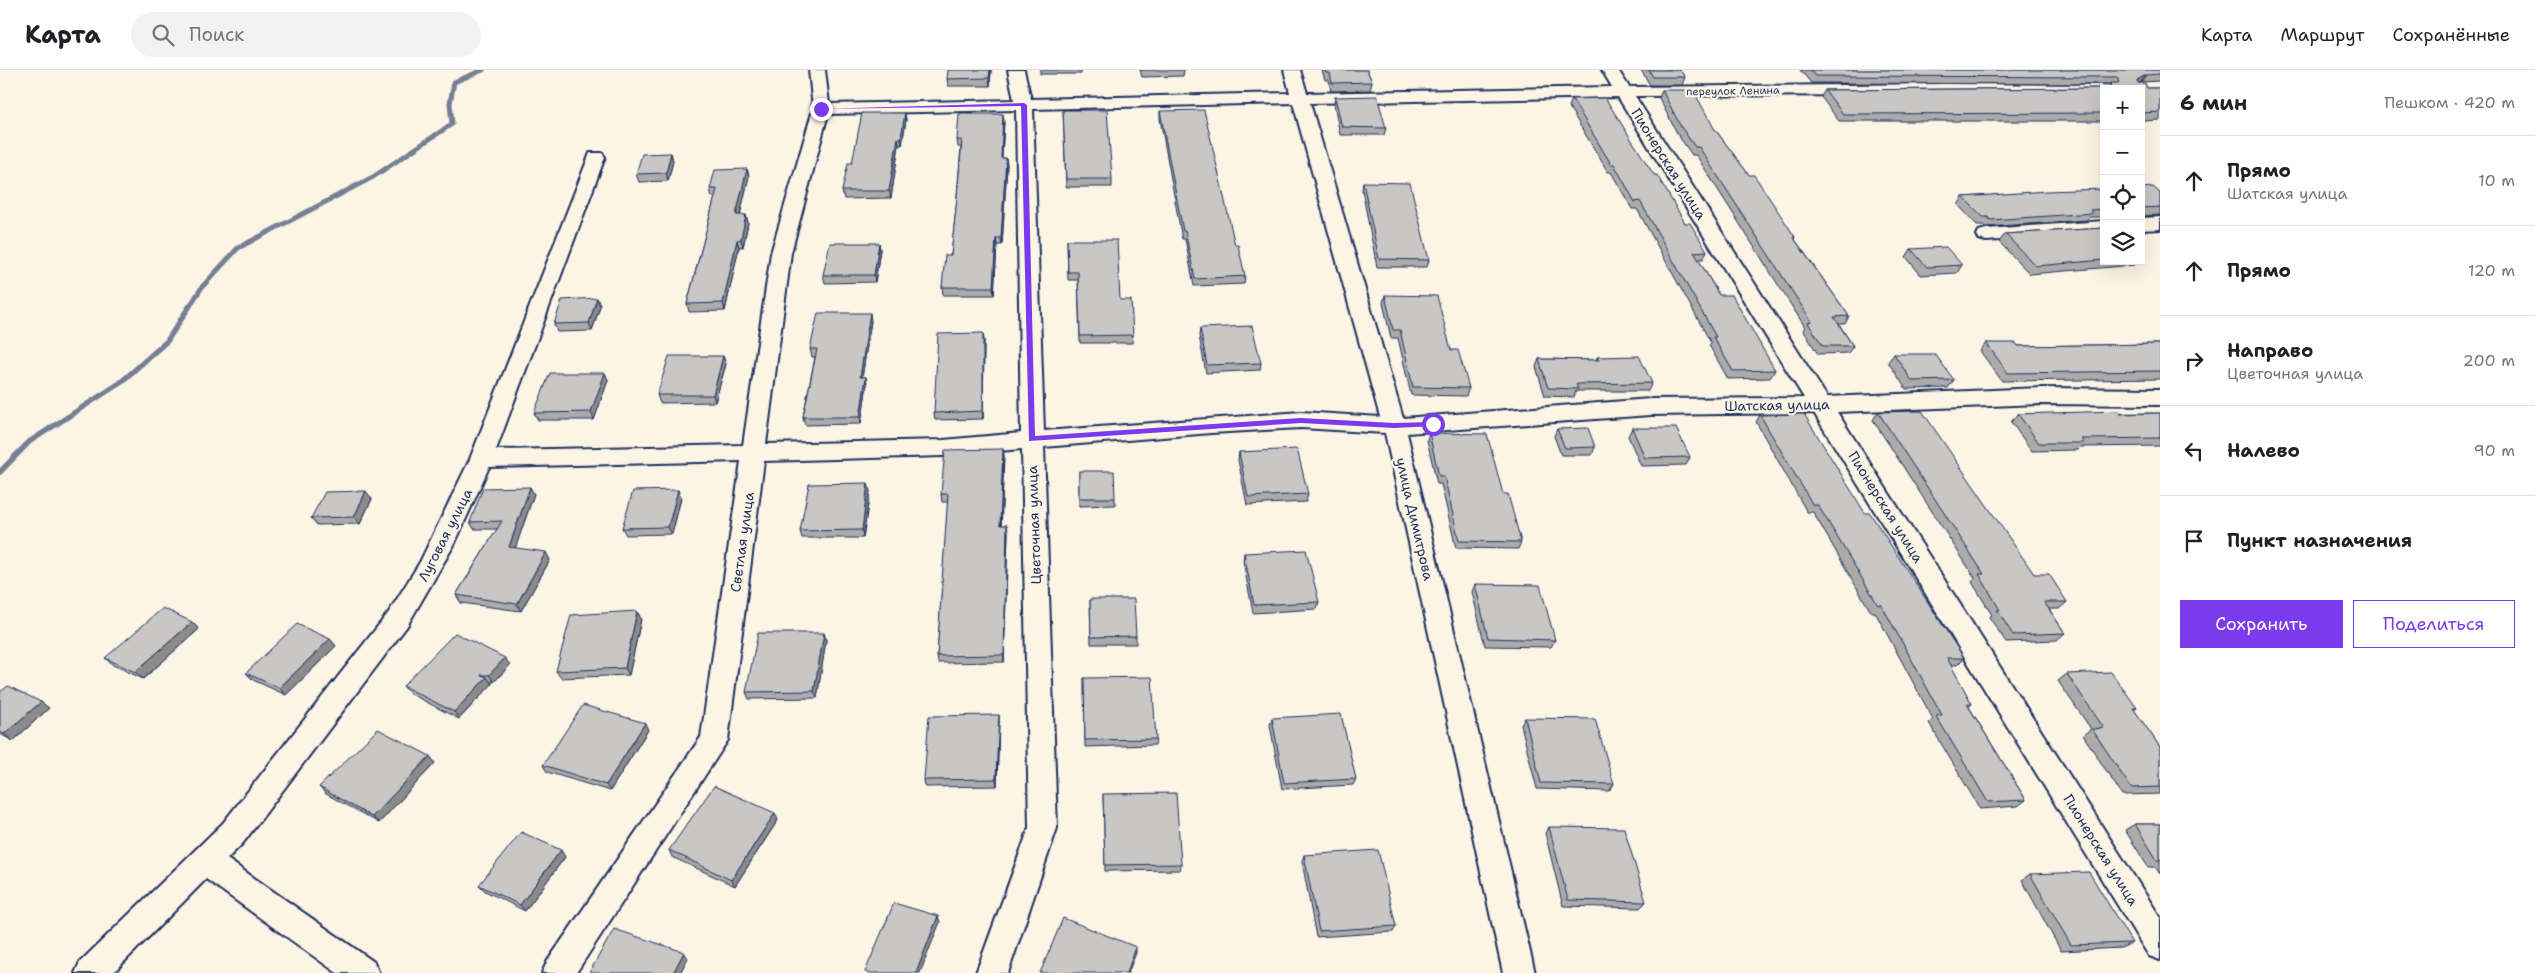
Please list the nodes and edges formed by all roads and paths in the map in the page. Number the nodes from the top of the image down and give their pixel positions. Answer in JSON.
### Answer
{"nodes":[{"id":1,"x":817,"y":70,"type":"edge"},
{"id":2,"x":1016,"y":70,"type":"edge"},
{"id":3,"x":1292,"y":70,"type":"edge"},
{"id":4,"x":1610,"y":70,"type":"edge"},
{"id":5,"x":1916,"y":70,"type":"edge"},
{"id":6,"x":1936,"y":88,"type":"junction"},
{"id":7,"x":2100,"y":89,"type":"edge"},
{"id":8,"x":1623,"y":92,"type":"junction"},
{"id":9,"x":1301,"y":98,"type":"junction"},
{"id":10,"x":1024,"y":105,"type":"junction"},
{"id":11,"x":821,"y":109,"type":"junction"},
{"id":12,"x":596,"y":158,"type":"dead end"},
{"id":13,"x":2160,"y":223,"type":"edge"},
{"id":14,"x":2145,"y":224,"type":"edge"},
{"id":15,"x":2100,"y":227,"type":"edge"},
{"id":16,"x":1986,"y":235,"type":"dead end"},
{"id":17,"x":2160,"y":397,"type":"edge"},
{"id":18,"x":1822,"y":405,"type":"junction"},
{"id":19,"x":1394,"y":426,"type":"junction"},
{"id":20,"x":1032,"y":439,"type":"junction"},
{"id":21,"x":754,"y":452,"type":"junction"},
{"id":22,"x":481,"y":459,"type":"junction"},
{"id":23,"x":205,"y":861,"type":"junction"},
{"id":24,"x":2160,"y":945,"type":"edge"},
{"id":25,"x":91,"y":973,"type":"edge"},
{"id":26,"x":363,"y":973,"type":"edge"},
{"id":27,"x":558,"y":973,"type":"edge"},
{"id":28,"x":992,"y":973,"type":"edge"},
{"id":29,"x":1519,"y":973,"type":"edge"}],
"edges":[{"from":1,"to":11,"type":"street","name":"Светлая улица"},
{"from":2,"to":10,"type":"street","name":"Цветочная улица"},
{"from":3,"to":9,"type":"street","name":"улица Димитрова"},
{"from":4,"to":8,"type":"street","name":"Пионерская улица"},
{"from":5,"to":6,"type":"street"},
{"from":6,"to":7,"type":"street","name":"переулок Ленина"},
{"from":6,"to":8,"type":"street","name":"переулок Ленина"},
{"from":8,"to":9,"type":"street","name":"переулок Ленина"},
{"from":8,"to":18,"type":"street","name":"Пионерская улица"},
{"from":9,"to":10,"type":"street","name":"переулок Ленина"},
{"from":9,"to":19,"type":"street","name":"улица Димитрова"},
{"from":10,"to":11,"type":"street","name":"переулок Ленина"},
{"from":10,"to":20,"type":"street","name":"Цветочная улица"},
{"from":11,"to":21,"type":"street","name":"Светлая улица"},
{"from":12,"to":22,"type":"street","name":"Луговая улица"},
{"from":13,"to":14,"type":"street"},
{"from":15,"to":16,"type":"street"},
{"from":17,"to":18,"type":"street","name":"Шатская улица"},
{"from":18,"to":19,"type":"street","name":"Шатская улица"},
{"from":18,"to":24,"type":"street","name":"Пионерская улица"},
{"from":19,"to":20,"type":"street","name":"Шатская улица"},
{"from":19,"to":29,"type":"street","name":"улица Димитрова"},
{"from":20,"to":21,"type":"street","name":"Шатская улица"},
{"from":20,"to":28,"type":"street","name":"Цветочная улица"},
{"from":21,"to":22,"type":"street","name":"Шатская улица"},
{"from":21,"to":27,"type":"street","name":"Светлая улица"},
{"from":22,"to":23,"type":"street","name":"Луговая улица"},
{"from":23,"to":25,"type":"street","name":"Луговая улица"},
{"from":23,"to":26,"type":"street"}]}
